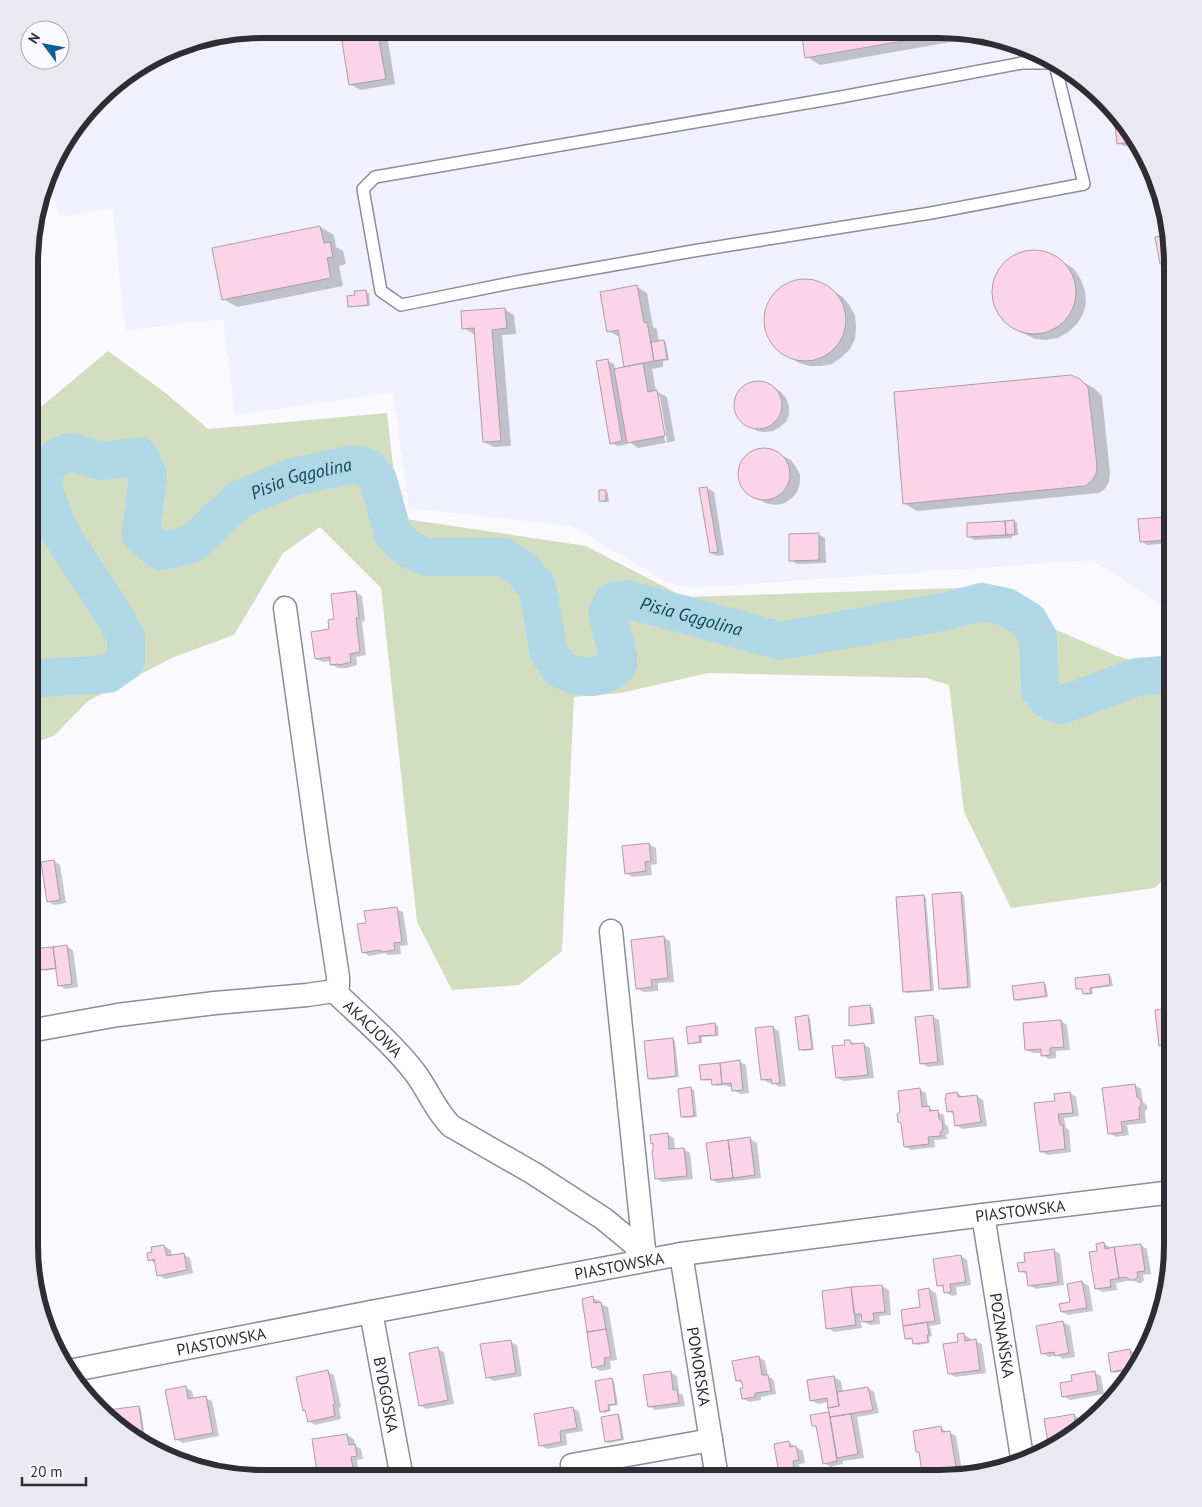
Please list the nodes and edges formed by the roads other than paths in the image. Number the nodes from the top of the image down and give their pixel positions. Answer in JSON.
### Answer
{"nodes":[{"id":1,"x":1044,"y":64,"type":"edge"},
{"id":2,"x":1058,"y":71,"type":"edge"},
{"id":3,"x":285,"y":608,"type":"dead end"},
{"id":4,"x":611,"y":931,"type":"dead end"},
{"id":5,"x":334,"y":991,"type":"junction"},
{"id":6,"x":38,"y":1029,"type":"edge"},
{"id":7,"x":1164,"y":1193,"type":"edge"},
{"id":8,"x":983,"y":1215,"type":"junction"},
{"id":9,"x":681,"y":1254,"type":"junction"},
{"id":10,"x":645,"y":1260,"type":"junction"},
{"id":11,"x":372,"y":1312,"type":"junction"},
{"id":12,"x":76,"y":1370,"type":"edge"},
{"id":13,"x":710,"y":1440,"type":"junction"},
{"id":14,"x":1021,"y":1454,"type":"edge"},
{"id":15,"x":572,"y":1465,"type":"dead end"},
{"id":16,"x":401,"y":1470,"type":"edge"},
{"id":17,"x":715,"y":1470,"type":"edge"}],
"edges":[{"from":1,"to":2,"type":"lane"},
{"from":3,"to":5,"type":"street"},
{"from":4,"to":10,"type":"street"},
{"from":5,"to":6,"type":"street","name":"AKACJOWA"},
{"from":5,"to":10,"type":"street","name":"AKACJOWA"},
{"from":7,"to":8,"type":"street","name":"PIASTOWSKA"},
{"from":8,"to":9,"type":"street","name":"PIASTOWSKA"},
{"from":8,"to":14,"type":"street","name":"POZNAŃSKA"},
{"from":9,"to":10,"type":"street","name":"PIASTOWSKA"},
{"from":9,"to":13,"type":"street","name":"POMORSKA"},
{"from":10,"to":11,"type":"street","name":"PIASTOWSKA"},
{"from":11,"to":12,"type":"street","name":"PIASTOWSKA"},
{"from":11,"to":16,"type":"street","name":"BYDGOSKA"},
{"from":13,"to":15,"type":"street"},
{"from":13,"to":17,"type":"street","name":"POMORSKA"}]}
